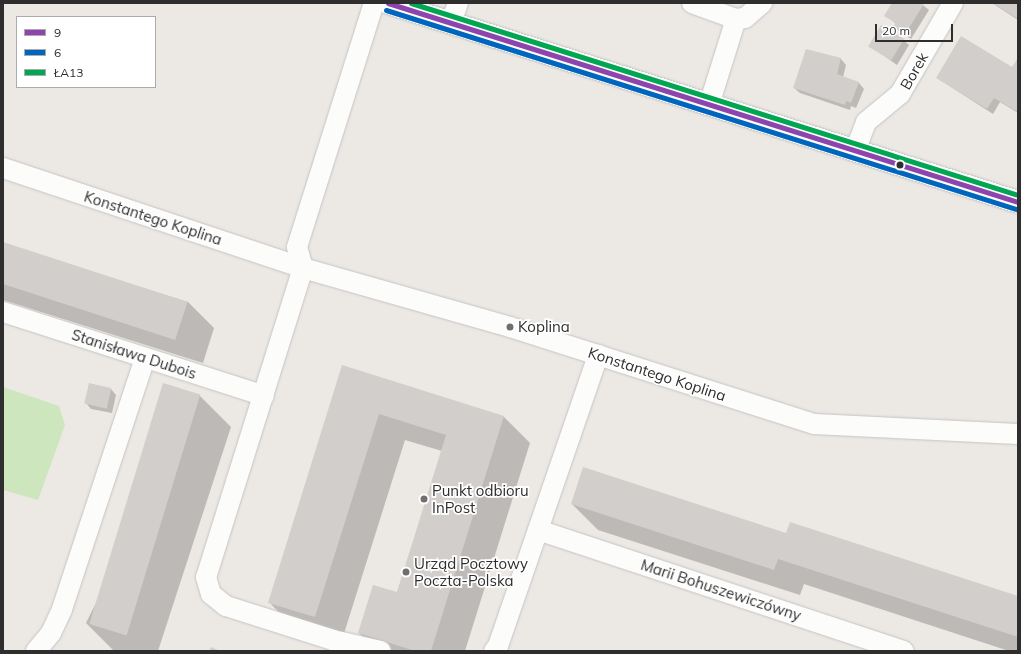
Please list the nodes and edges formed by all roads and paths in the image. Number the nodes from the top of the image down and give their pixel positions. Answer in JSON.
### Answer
{"nodes":[{"id":1,"x":374,"y":3,"type":"edge"},
{"id":2,"x":388,"y":3,"type":"edge"},
{"id":3,"x":692,"y":3,"type":"edge"},
{"id":4,"x":762,"y":3,"type":"edge"},
{"id":5,"x":953,"y":3,"type":"edge"},
{"id":6,"x":454,"y":13,"type":"edge"},
{"id":7,"x":736,"y":19,"type":"junction"},
{"id":8,"x":708,"y":105,"type":"junction"},
{"id":9,"x":855,"y":151,"type":"junction"},
{"id":10,"x":3,"y":168,"type":"edge"},
{"id":11,"x":1018,"y":202,"type":"edge"},
{"id":12,"x":303,"y":268,"type":"junction"},
{"id":13,"x":3,"y":312,"type":"edge"},
{"id":14,"x":598,"y":355,"type":"junction"},
{"id":15,"x":145,"y":358,"type":"junction"},
{"id":16,"x":264,"y":396,"type":"junction"},
{"id":17,"x":1018,"y":434,"type":"edge"},
{"id":18,"x":538,"y":530,"type":"junction"},
{"id":19,"x":36,"y":651,"type":"edge"},
{"id":20,"x":381,"y":651,"type":"edge"},
{"id":21,"x":494,"y":651,"type":"edge"},
{"id":22,"x":904,"y":651,"type":"edge"}],
"edges":[{"from":1,"to":12,"type":"street"},
{"from":2,"to":6,"type":"street"},
{"from":3,"to":7,"type":"street"},
{"from":4,"to":7,"type":"street"},
{"from":5,"to":9,"type":"street","name":"Borek"},
{"from":6,"to":8,"type":"street"},
{"from":7,"to":8,"type":"street"},
{"from":8,"to":9,"type":"street"},
{"from":9,"to":11,"type":"street"},
{"from":10,"to":12,"type":"street","name":"Konstantego Koplina"},
{"from":12,"to":14,"type":"street","name":"Konstantego Koplina"},
{"from":12,"to":16,"type":"street"},
{"from":13,"to":15,"type":"street","name":"Stanisława Dubois"},
{"from":14,"to":17,"type":"street","name":"Konstantego Koplina"},
{"from":14,"to":18,"type":"street"},
{"from":15,"to":16,"type":"street","name":"Stanisława Dubois"},
{"from":15,"to":19,"type":"street"},
{"from":16,"to":20,"type":"street"},
{"from":18,"to":21,"type":"street"},
{"from":18,"to":22,"type":"street","name":"Marii Bohuszewiczówny"}]}
